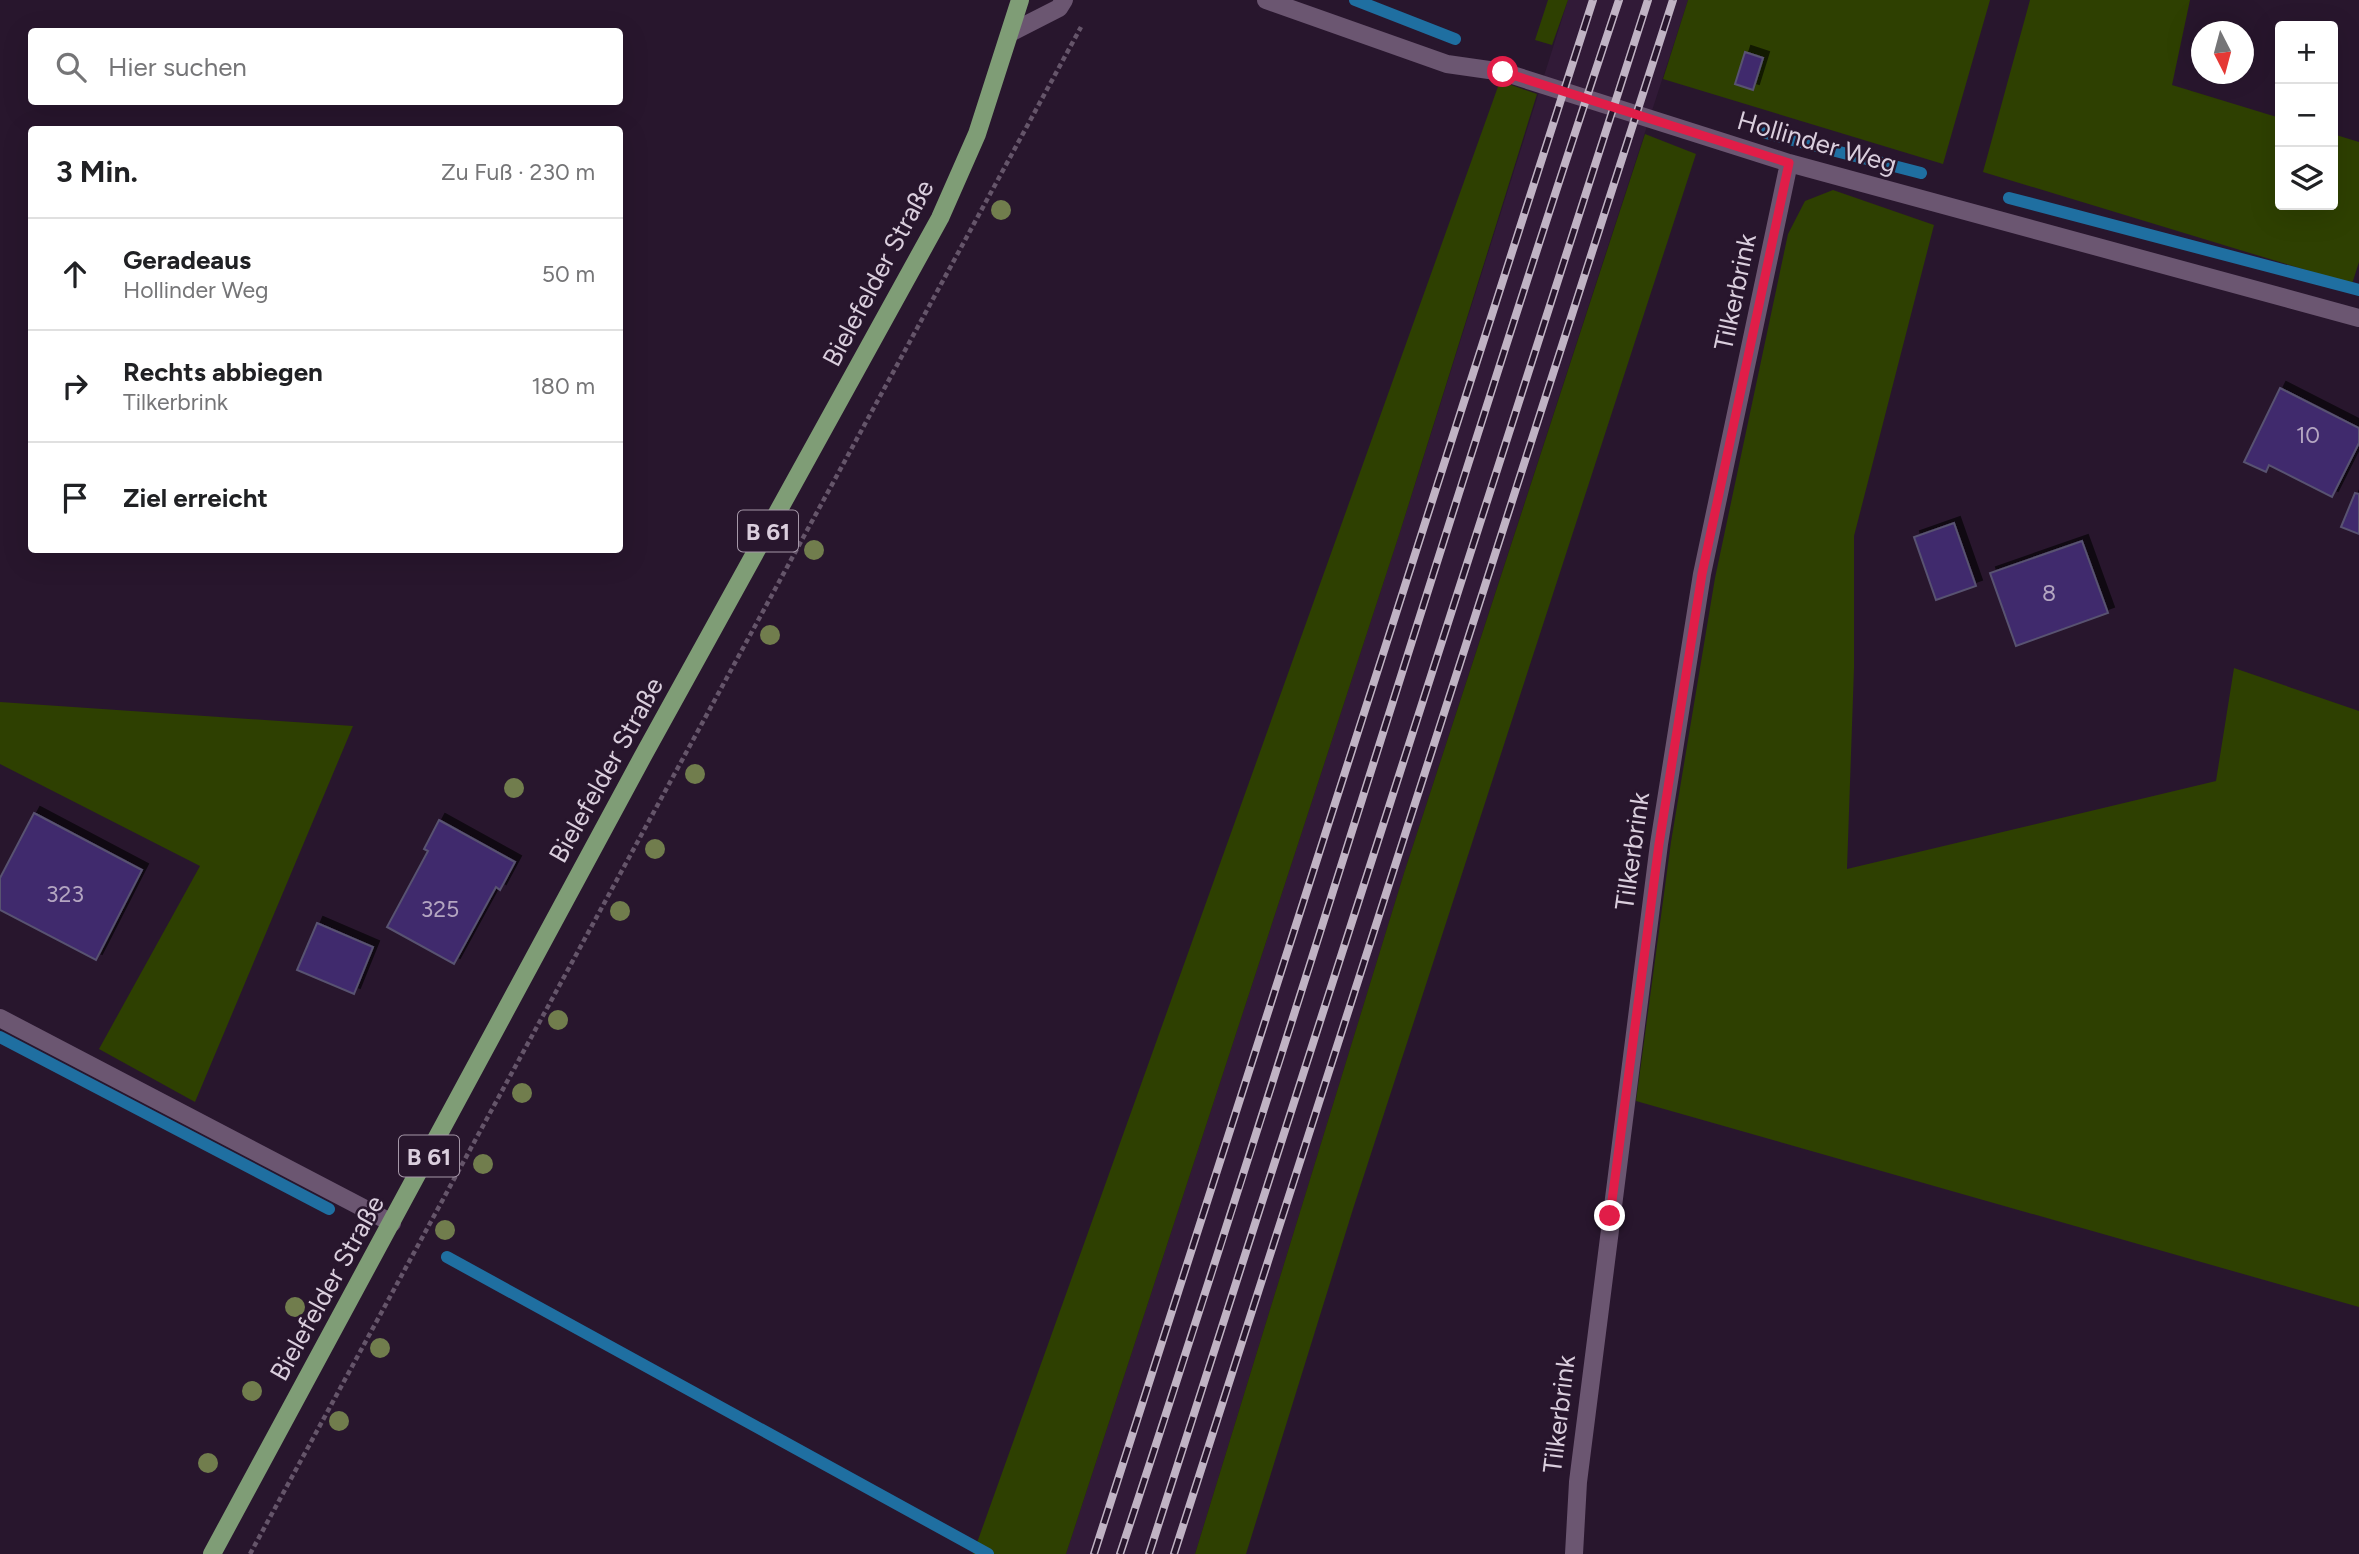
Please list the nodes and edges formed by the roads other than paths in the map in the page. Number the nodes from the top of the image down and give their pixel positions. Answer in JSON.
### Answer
{"nodes":[{"id":1,"x":1020,"y":0,"type":"edge"},
{"id":2,"x":1064,"y":0,"type":"edge"},
{"id":3,"x":1266,"y":0,"type":"edge"},
{"id":4,"x":1012,"y":32,"type":"junction"},
{"id":5,"x":1789,"y":163,"type":"junction"},
{"id":6,"x":2359,"y":318,"type":"edge"},
{"id":7,"x":0,"y":1018,"type":"edge"},
{"id":8,"x":392,"y":1223,"type":"junction"},
{"id":9,"x":212,"y":1554,"type":"edge"},
{"id":10,"x":1574,"y":1554,"type":"edge"}],
"edges":[{"from":1,"to":4,"type":"main road","name":"Bielefelder Straße","number":"B 61"},
{"from":2,"to":4,"type":"street"},
{"from":3,"to":5,"type":"street","name":"Hollinder Weg"},
{"from":4,"to":8,"type":"main road","name":"Bielefelder Straße","number":"B 61"},
{"from":5,"to":6,"type":"street","name":"Hollinder Weg"},
{"from":5,"to":10,"type":"street","name":"Tilkerbrink"},
{"from":7,"to":8,"type":"street"},
{"from":8,"to":9,"type":"main road","name":"Bielefelder Straße","number":"B 61"}]}
